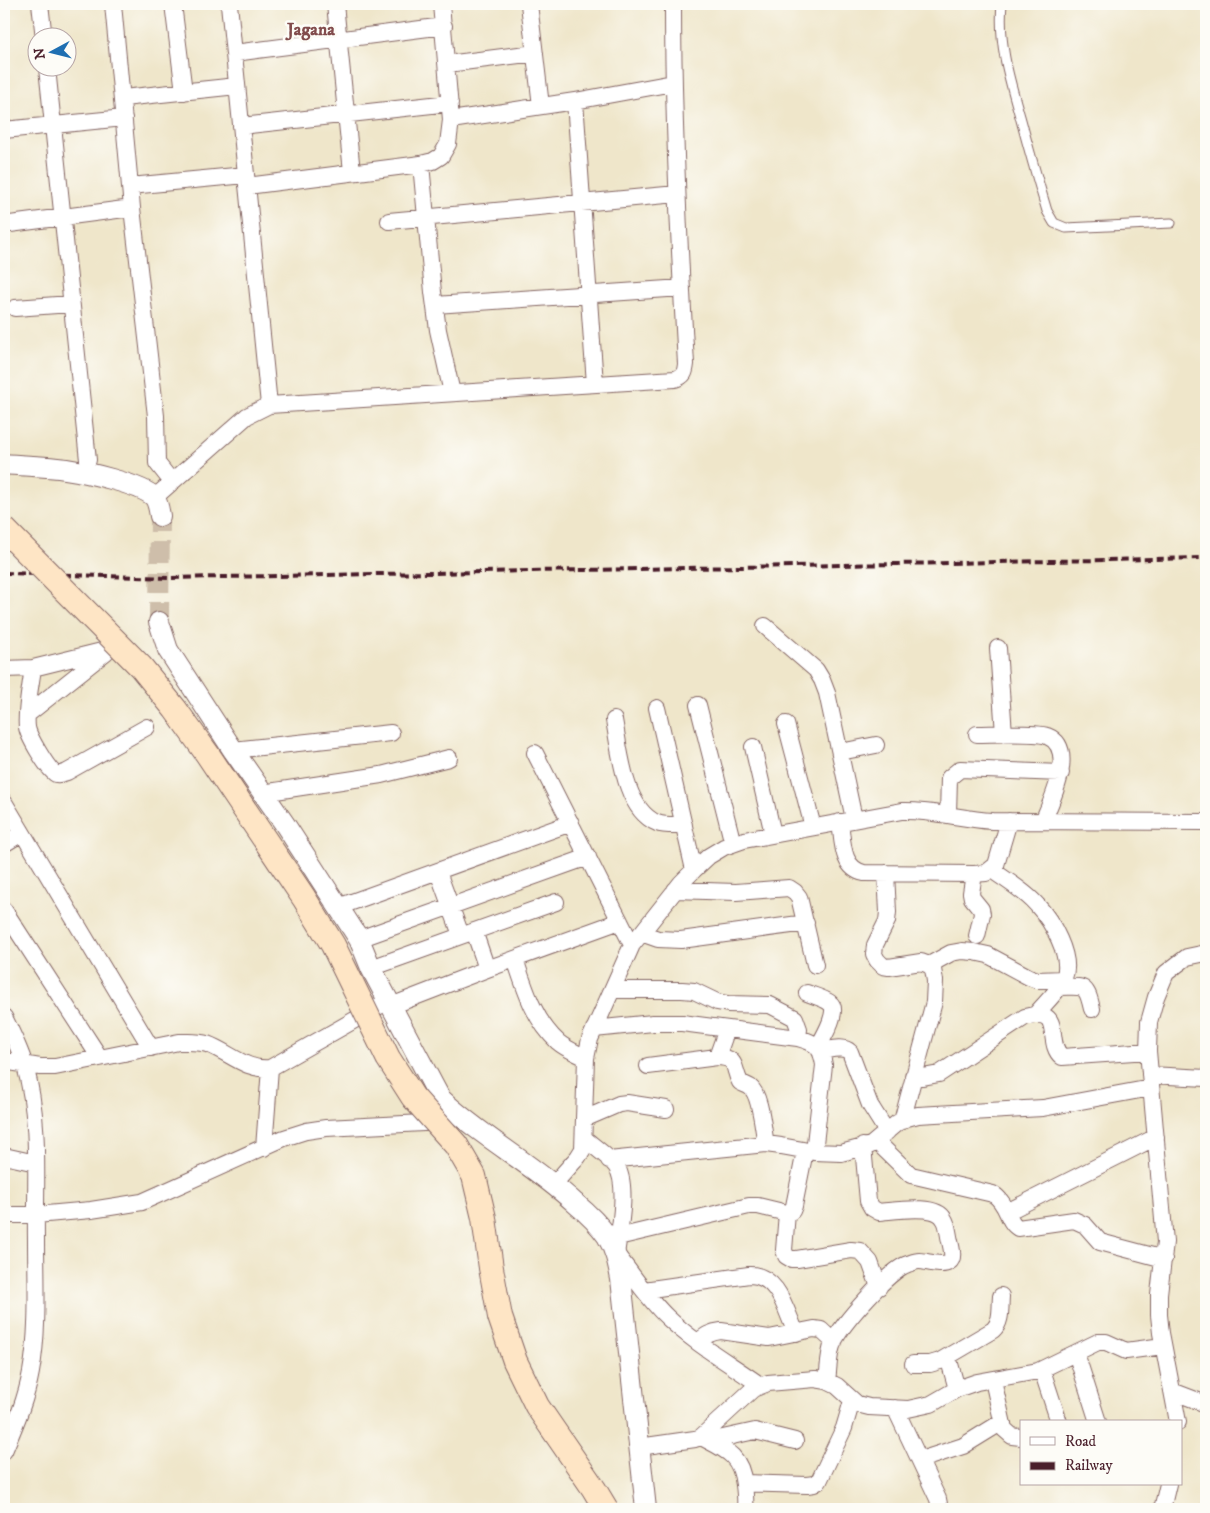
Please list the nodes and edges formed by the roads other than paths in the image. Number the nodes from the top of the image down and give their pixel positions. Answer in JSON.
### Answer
{"nodes":[{"id":1,"x":40,"y":4,"type":"edge"},
{"id":2,"x":113,"y":4,"type":"edge"},
{"id":3,"x":173,"y":4,"type":"edge"},
{"id":4,"x":229,"y":4,"type":"edge"},
{"id":5,"x":335,"y":4,"type":"edge"},
{"id":6,"x":441,"y":4,"type":"edge"},
{"id":7,"x":529,"y":4,"type":"edge"},
{"id":8,"x":673,"y":4,"type":"edge"},
{"id":9,"x":1002,"y":4,"type":"edge"},
{"id":10,"x":444,"y":26,"type":"junction"},
{"id":11,"x":43,"y":28,"type":"edge"},
{"id":12,"x":339,"y":40,"type":"junction"},
{"id":13,"x":234,"y":53,"type":"junction"},
{"id":14,"x":535,"y":53,"type":"junction"},
{"id":15,"x":447,"y":64,"type":"junction"},
{"id":16,"x":48,"y":78,"type":"edge"},
{"id":17,"x":673,"y":83,"type":"junction"},
{"id":18,"x":237,"y":86,"type":"junction"},
{"id":19,"x":184,"y":92,"type":"junction"},
{"id":20,"x":122,"y":98,"type":"junction"},
{"id":21,"x":575,"y":102,"type":"junction"},
{"id":22,"x":450,"y":103,"type":"junction"},
{"id":23,"x":541,"y":106,"type":"junction"},
{"id":24,"x":346,"y":114,"type":"junction"},
{"id":25,"x":124,"y":118,"type":"junction"},
{"id":26,"x":451,"y":120,"type":"junction"},
{"id":27,"x":53,"y":125,"type":"junction"},
{"id":28,"x":241,"y":126,"type":"junction"},
{"id":29,"x":4,"y":130,"type":"edge"},
{"id":30,"x":421,"y":164,"type":"junction"},
{"id":31,"x":352,"y":172,"type":"junction"},
{"id":32,"x":247,"y":180,"type":"junction"},
{"id":33,"x":130,"y":186,"type":"junction"},
{"id":34,"x":677,"y":194,"type":"junction"},
{"id":35,"x":582,"y":202,"type":"junction"},
{"id":36,"x":132,"y":208,"type":"junction"},
{"id":37,"x":62,"y":217,"type":"junction"},
{"id":38,"x":426,"y":217,"type":"junction"},
{"id":39,"x":389,"y":221,"type":"dead end"},
{"id":40,"x":1171,"y":223,"type":"dead end"},
{"id":41,"x":10,"y":224,"type":"dead end"},
{"id":42,"x":682,"y":288,"type":"junction"},
{"id":43,"x":588,"y":294,"type":"junction"},
{"id":44,"x":71,"y":304,"type":"junction"},
{"id":45,"x":435,"y":305,"type":"junction"},
{"id":46,"x":15,"y":308,"type":"dead end"},
{"id":47,"x":595,"y":384,"type":"junction"},
{"id":48,"x":452,"y":393,"type":"junction"},
{"id":49,"x":269,"y":406,"type":"junction"},
{"id":50,"x":88,"y":460,"type":"dead end"},
{"id":51,"x":4,"y":464,"type":"edge"},
{"id":52,"x":172,"y":482,"type":"junction"},
{"id":53,"x":157,"y":507,"type":"joint"},
{"id":54,"x":4,"y":529,"type":"edge"},
{"id":55,"x":159,"y":622,"type":"tunnel mouth"},
{"id":56,"x":764,"y":626,"type":"dead end"},
{"id":57,"x":998,"y":648,"type":"dead end"},
{"id":58,"x":33,"y":668,"type":"junction"},
{"id":59,"x":4,"y":669,"type":"edge"},
{"id":60,"x":698,"y":704,"type":"dead end"},
{"id":61,"x":657,"y":708,"type":"dead end"},
{"id":62,"x":28,"y":714,"type":"junction"},
{"id":63,"x":614,"y":720,"type":"dead end"},
{"id":64,"x":786,"y":724,"type":"dead end"},
{"id":65,"x":147,"y":727,"type":"dead end"},
{"id":66,"x":391,"y":733,"type":"dead end"},
{"id":67,"x":977,"y":734,"type":"dead end"},
{"id":68,"x":1004,"y":734,"type":"junction"},
{"id":69,"x":876,"y":745,"type":"dead end"},
{"id":70,"x":753,"y":747,"type":"dead end"},
{"id":71,"x":233,"y":750,"type":"junction"},
{"id":72,"x":840,"y":752,"type":"junction"},
{"id":73,"x":535,"y":753,"type":"dead end"},
{"id":74,"x":449,"y":758,"type":"dead end"},
{"id":75,"x":1061,"y":773,"type":"junction"},
{"id":76,"x":262,"y":793,"type":"junction"},
{"id":77,"x":4,"y":802,"type":"edge"},
{"id":78,"x":948,"y":814,"type":"junction"},
{"id":79,"x":847,"y":821,"type":"junction"},
{"id":80,"x":1009,"y":821,"type":"junction"},
{"id":81,"x":1044,"y":821,"type":"junction"},
{"id":82,"x":1206,"y":822,"type":"edge"},
{"id":83,"x":571,"y":823,"type":"junction"},
{"id":84,"x":684,"y":825,"type":"junction"},
{"id":85,"x":813,"y":827,"type":"junction"},
{"id":86,"x":22,"y":833,"type":"junction"},
{"id":87,"x":774,"y":834,"type":"junction"},
{"id":88,"x":4,"y":844,"type":"edge"},
{"id":89,"x":733,"y":844,"type":"junction"},
{"id":90,"x":588,"y":857,"type":"junction"},
{"id":91,"x":694,"y":870,"type":"junction"},
{"id":92,"x":992,"y":870,"type":"junction"},
{"id":93,"x":438,"y":872,"type":"junction"},
{"id":94,"x":886,"y":873,"type":"junction"},
{"id":95,"x":974,"y":874,"type":"junction"},
{"id":96,"x":675,"y":890,"type":"junction"},
{"id":97,"x":556,"y":902,"type":"dead end"},
{"id":98,"x":450,"y":906,"type":"junction"},
{"id":99,"x":338,"y":908,"type":"junction"},
{"id":100,"x":4,"y":910,"type":"edge"},
{"id":101,"x":620,"y":921,"type":"junction"},
{"id":102,"x":806,"y":923,"type":"junction"},
{"id":103,"x":467,"y":933,"type":"junction"},
{"id":104,"x":977,"y":936,"type":"dead end"},
{"id":105,"x":359,"y":939,"type":"junction"},
{"id":106,"x":637,"y":939,"type":"junction"},
{"id":107,"x":1206,"y":953,"type":"edge"},
{"id":108,"x":515,"y":959,"type":"junction"},
{"id":109,"x":815,"y":965,"type":"dead end"},
{"id":110,"x":929,"y":965,"type":"junction"},
{"id":111,"x":371,"y":968,"type":"junction"},
{"id":112,"x":487,"y":969,"type":"junction"},
{"id":113,"x":1062,"y":983,"type":"junction"},
{"id":114,"x":612,"y":990,"type":"junction"},
{"id":115,"x":808,"y":993,"type":"dead end"},
{"id":116,"x":390,"y":1003,"type":"junction"},
{"id":117,"x":1092,"y":1009,"type":"dead end"},
{"id":118,"x":1036,"y":1014,"type":"junction"},
{"id":119,"x":4,"y":1018,"type":"edge"},
{"id":120,"x":594,"y":1029,"type":"junction"},
{"id":121,"x":727,"y":1029,"type":"junction"},
{"id":122,"x":798,"y":1038,"type":"junction"},
{"id":123,"x":151,"y":1048,"type":"junction"},
{"id":124,"x":819,"y":1049,"type":"junction"},
{"id":125,"x":1148,"y":1051,"type":"junction"},
{"id":126,"x":717,"y":1057,"type":"junction"},
{"id":127,"x":100,"y":1058,"type":"junction"},
{"id":128,"x":586,"y":1058,"type":"junction"},
{"id":129,"x":4,"y":1061,"type":"edge"},
{"id":130,"x":25,"y":1065,"type":"junction"},
{"id":131,"x":648,"y":1066,"type":"dead end"},
{"id":132,"x":270,"y":1068,"type":"junction"},
{"id":133,"x":913,"y":1076,"type":"junction"},
{"id":134,"x":1206,"y":1078,"type":"edge"},
{"id":135,"x":1151,"y":1081,"type":"junction"},
{"id":136,"x":666,"y":1109,"type":"dead end"},
{"id":137,"x":584,"y":1119,"type":"junction"},
{"id":138,"x":467,"y":1121,"type":"junction"},
{"id":139,"x":902,"y":1121,"type":"junction"},
{"id":140,"x":1156,"y":1137,"type":"junction"},
{"id":141,"x":584,"y":1138,"type":"junction"},
{"id":142,"x":876,"y":1140,"type":"junction"},
{"id":143,"x":766,"y":1144,"type":"junction"},
{"id":144,"x":264,"y":1148,"type":"junction"},
{"id":145,"x":809,"y":1151,"type":"junction"},
{"id":146,"x":4,"y":1156,"type":"edge"},
{"id":147,"x":609,"y":1160,"type":"junction"},
{"id":148,"x":36,"y":1163,"type":"junction"},
{"id":149,"x":554,"y":1184,"type":"junction"},
{"id":150,"x":1007,"y":1212,"type":"junction"},
{"id":151,"x":787,"y":1213,"type":"junction"},
{"id":152,"x":4,"y":1215,"type":"edge"},
{"id":153,"x":36,"y":1215,"type":"junction"},
{"id":154,"x":617,"y":1246,"type":"junction"},
{"id":155,"x":1164,"y":1259,"type":"junction"},
{"id":156,"x":879,"y":1287,"type":"junction"},
{"id":157,"x":644,"y":1290,"type":"junction"},
{"id":158,"x":1000,"y":1296,"type":"dead end"},
{"id":159,"x":796,"y":1333,"type":"junction"},
{"id":160,"x":698,"y":1342,"type":"junction"},
{"id":161,"x":834,"y":1342,"type":"junction"},
{"id":162,"x":1163,"y":1346,"type":"junction"},
{"id":163,"x":1076,"y":1353,"type":"junction"},
{"id":164,"x":948,"y":1357,"type":"junction"},
{"id":165,"x":913,"y":1364,"type":"dead end"},
{"id":166,"x":1042,"y":1370,"type":"junction"},
{"id":167,"x":993,"y":1380,"type":"junction"},
{"id":168,"x":827,"y":1381,"type":"junction"},
{"id":169,"x":760,"y":1385,"type":"junction"},
{"id":170,"x":957,"y":1389,"type":"junction"},
{"id":171,"x":1172,"y":1392,"type":"junction"},
{"id":172,"x":852,"y":1401,"type":"junction"},
{"id":173,"x":1206,"y":1404,"type":"edge"},
{"id":174,"x":896,"y":1408,"type":"junction"},
{"id":175,"x":1058,"y":1420,"type":"edge"},
{"id":176,"x":1097,"y":1420,"type":"edge"},
{"id":177,"x":1178,"y":1420,"type":"edge"},
{"id":178,"x":1002,"y":1422,"type":"junction"},
{"id":179,"x":1020,"y":1437,"type":"edge"},
{"id":180,"x":705,"y":1439,"type":"junction"},
{"id":181,"x":795,"y":1441,"type":"dead end"},
{"id":182,"x":639,"y":1447,"type":"junction"},
{"id":183,"x":4,"y":1451,"type":"edge"},
{"id":184,"x":920,"y":1460,"type":"junction"},
{"id":185,"x":744,"y":1483,"type":"junction"},
{"id":186,"x":1168,"y":1486,"type":"edge"},
{"id":187,"x":606,"y":1509,"type":"edge"},
{"id":188,"x":646,"y":1509,"type":"edge"},
{"id":189,"x":745,"y":1509,"type":"edge"},
{"id":190,"x":940,"y":1509,"type":"edge"},
{"id":191,"x":1162,"y":1509,"type":"edge"}],
"edges":[{"from":1,"to":11,"type":"street"},
{"from":2,"to":20,"type":"street"},
{"from":3,"to":19,"type":"street"},
{"from":4,"to":13,"type":"street"},
{"from":5,"to":12,"type":"street"},
{"from":6,"to":10,"type":"street"},
{"from":7,"to":14,"type":"street"},
{"from":8,"to":17,"type":"street"},
{"from":9,"to":40,"type":"lane"},
{"from":10,"to":12,"type":"street"},
{"from":10,"to":15,"type":"street"},
{"from":12,"to":13,"type":"street"},
{"from":12,"to":24,"type":"street"},
{"from":13,"to":18,"type":"street"},
{"from":14,"to":15,"type":"street"},
{"from":14,"to":23,"type":"street"},
{"from":15,"to":22,"type":"street"},
{"from":16,"to":27,"type":"street"},
{"from":17,"to":21,"type":"street"},
{"from":17,"to":34,"type":"street"},
{"from":18,"to":19,"type":"street"},
{"from":18,"to":28,"type":"street"},
{"from":19,"to":20,"type":"street"},
{"from":20,"to":25,"type":"street"},
{"from":21,"to":23,"type":"street"},
{"from":21,"to":35,"type":"street"},
{"from":22,"to":24,"type":"street"},
{"from":22,"to":26,"type":"street"},
{"from":23,"to":26,"type":"street"},
{"from":24,"to":28,"type":"street"},
{"from":24,"to":31,"type":"street"},
{"from":25,"to":27,"type":"street"},
{"from":25,"to":33,"type":"street"},
{"from":26,"to":30,"type":"street"},
{"from":27,"to":29,"type":"street"},
{"from":27,"to":37,"type":"street"},
{"from":28,"to":32,"type":"street"},
{"from":30,"to":31,"type":"street"},
{"from":30,"to":38,"type":"street"},
{"from":31,"to":32,"type":"street"},
{"from":32,"to":33,"type":"street"},
{"from":32,"to":49,"type":"street"},
{"from":33,"to":36,"type":"street"},
{"from":34,"to":35,"type":"street"},
{"from":34,"to":42,"type":"street"},
{"from":35,"to":38,"type":"street"},
{"from":35,"to":43,"type":"street"},
{"from":36,"to":37,"type":"street"},
{"from":36,"to":52,"type":"street"},
{"from":37,"to":41,"type":"street"},
{"from":37,"to":44,"type":"street"},
{"from":38,"to":39,"type":"street"},
{"from":38,"to":45,"type":"street"},
{"from":42,"to":43,"type":"street"},
{"from":42,"to":47,"type":"street"},
{"from":43,"to":45,"type":"street"},
{"from":43,"to":47,"type":"street"},
{"from":44,"to":46,"type":"street"},
{"from":44,"to":50,"type":"street"},
{"from":45,"to":48,"type":"street"},
{"from":47,"to":48,"type":"street"},
{"from":48,"to":49,"type":"street"},
{"from":49,"to":52,"type":"street"},
{"from":51,"to":53,"type":"street"},
{"from":52,"to":53,"type":"street"},
{"from":54,"to":187,"type":"main road","bridge":true},
{"from":55,"to":71,"type":"street"},
{"from":56,"to":72,"type":"street"},
{"from":57,"to":68,"type":"street"},
{"from":58,"to":59,"type":"street"},
{"from":58,"to":62,"type":"street"},
{"from":58,"to":62,"type":"street"},
{"from":60,"to":89,"type":"street"},
{"from":61,"to":84,"type":"street"},
{"from":62,"to":65,"type":"street"},
{"from":63,"to":84,"type":"street"},
{"from":64,"to":85,"type":"street"},
{"from":66,"to":71,"type":"street"},
{"from":67,"to":68,"type":"street"},
{"from":68,"to":75,"type":"street"},
{"from":69,"to":72,"type":"street"},
{"from":70,"to":87,"type":"street"},
{"from":71,"to":76,"type":"street"},
{"from":72,"to":79,"type":"street"},
{"from":73,"to":83,"type":"street"},
{"from":74,"to":76,"type":"street"},
{"from":75,"to":78,"type":"street"},
{"from":75,"to":81,"type":"street"},
{"from":76,"to":99,"type":"street"},
{"from":77,"to":86,"type":"street"},
{"from":78,"to":79,"type":"street"},
{"from":78,"to":80,"type":"street"},
{"from":79,"to":85,"type":"street"},
{"from":79,"to":94,"type":"street"},
{"from":80,"to":81,"type":"street"},
{"from":80,"to":92,"type":"street"},
{"from":81,"to":82,"type":"street"},
{"from":83,"to":90,"type":"street"},
{"from":83,"to":93,"type":"street"},
{"from":84,"to":91,"type":"street"},
{"from":85,"to":87,"type":"street"},
{"from":86,"to":88,"type":"street"},
{"from":86,"to":123,"type":"street"},
{"from":87,"to":89,"type":"street"},
{"from":89,"to":91,"type":"street"},
{"from":90,"to":98,"type":"street"},
{"from":90,"to":101,"type":"street"},
{"from":91,"to":96,"type":"street"},
{"from":92,"to":95,"type":"street"},
{"from":92,"to":113,"type":"street"},
{"from":93,"to":98,"type":"street"},
{"from":93,"to":99,"type":"street"},
{"from":94,"to":95,"type":"street"},
{"from":94,"to":110,"type":"street"},
{"from":95,"to":104,"type":"street"},
{"from":96,"to":102,"type":"street"},
{"from":96,"to":106,"type":"street"},
{"from":97,"to":103,"type":"street"},
{"from":98,"to":103,"type":"street"},
{"from":98,"to":105,"type":"street"},
{"from":99,"to":105,"type":"street"},
{"from":100,"to":127,"type":"street"},
{"from":101,"to":106,"type":"street"},
{"from":101,"to":108,"type":"street"},
{"from":102,"to":106,"type":"street"},
{"from":102,"to":109,"type":"street"},
{"from":103,"to":111,"type":"street"},
{"from":103,"to":112,"type":"street"},
{"from":105,"to":111,"type":"street"},
{"from":106,"to":114,"type":"street"},
{"from":107,"to":125,"type":"street"},
{"from":108,"to":112,"type":"street"},
{"from":108,"to":128,"type":"street"},
{"from":110,"to":113,"type":"street"},
{"from":110,"to":133,"type":"street"},
{"from":111,"to":116,"type":"street"},
{"from":112,"to":116,"type":"street"},
{"from":113,"to":117,"type":"street"},
{"from":113,"to":118,"type":"street"},
{"from":114,"to":120,"type":"street"},
{"from":114,"to":122,"type":"street"},
{"from":115,"to":124,"type":"street"},
{"from":116,"to":132,"type":"street"},
{"from":116,"to":138,"type":"street"},
{"from":118,"to":125,"type":"street"},
{"from":118,"to":133,"type":"street"},
{"from":119,"to":130,"type":"street"},
{"from":120,"to":121,"type":"street"},
{"from":120,"to":128,"type":"street"},
{"from":121,"to":122,"type":"street"},
{"from":121,"to":126,"type":"street"},
{"from":122,"to":124,"type":"street"},
{"from":123,"to":127,"type":"street"},
{"from":123,"to":132,"type":"street"},
{"from":124,"to":142,"type":"street"},
{"from":124,"to":145,"type":"street"},
{"from":125,"to":135,"type":"street"},
{"from":126,"to":131,"type":"street"},
{"from":126,"to":143,"type":"street"},
{"from":127,"to":130,"type":"street"},
{"from":128,"to":137,"type":"street"},
{"from":129,"to":130,"type":"street"},
{"from":130,"to":148,"type":"street"},
{"from":132,"to":144,"type":"street"},
{"from":133,"to":139,"type":"street"},
{"from":134,"to":135,"type":"street"},
{"from":135,"to":139,"type":"street"},
{"from":135,"to":140,"type":"street"},
{"from":136,"to":137,"type":"street"},
{"from":137,"to":141,"type":"street"},
{"from":138,"to":144,"type":"street"},
{"from":138,"to":149,"type":"street"},
{"from":139,"to":142,"type":"street"},
{"from":140,"to":150,"type":"street"},
{"from":140,"to":155,"type":"street"},
{"from":141,"to":147,"type":"street"},
{"from":141,"to":149,"type":"street"},
{"from":142,"to":145,"type":"street"},
{"from":142,"to":150,"type":"street"},
{"from":142,"to":156,"type":"street"},
{"from":143,"to":145,"type":"street"},
{"from":143,"to":147,"type":"street"},
{"from":144,"to":153,"type":"street"},
{"from":145,"to":151,"type":"street"},
{"from":146,"to":148,"type":"street"},
{"from":147,"to":154,"type":"street"},
{"from":148,"to":153,"type":"street"},
{"from":149,"to":154,"type":"street"},
{"from":150,"to":155,"type":"street"},
{"from":151,"to":154,"type":"street"},
{"from":151,"to":156,"type":"street"},
{"from":152,"to":153,"type":"street"},
{"from":153,"to":183,"type":"street"},
{"from":154,"to":157,"type":"street"},
{"from":154,"to":182,"type":"street"},
{"from":155,"to":162,"type":"street"},
{"from":156,"to":161,"type":"street"},
{"from":157,"to":159,"type":"street"},
{"from":157,"to":160,"type":"street"},
{"from":158,"to":164,"type":"street"},
{"from":159,"to":160,"type":"street"},
{"from":159,"to":161,"type":"street"},
{"from":160,"to":169,"type":"street"},
{"from":161,"to":168,"type":"street"},
{"from":162,"to":163,"type":"street"},
{"from":162,"to":171,"type":"street"},
{"from":163,"to":166,"type":"street"},
{"from":163,"to":176,"type":"street"},
{"from":164,"to":165,"type":"street"},
{"from":164,"to":170,"type":"street"},
{"from":166,"to":167,"type":"street"},
{"from":166,"to":175,"type":"street"},
{"from":167,"to":170,"type":"street"},
{"from":167,"to":178,"type":"street"},
{"from":168,"to":169,"type":"street"},
{"from":168,"to":172,"type":"street"},
{"from":169,"to":180,"type":"street"},
{"from":170,"to":174,"type":"street"},
{"from":171,"to":173,"type":"street"},
{"from":171,"to":177,"type":"street"},
{"from":172,"to":174,"type":"street"},
{"from":172,"to":185,"type":"street"},
{"from":174,"to":184,"type":"street"},
{"from":178,"to":179,"type":"street"},
{"from":178,"to":184,"type":"street"},
{"from":180,"to":181,"type":"street"},
{"from":180,"to":182,"type":"street"},
{"from":180,"to":185,"type":"street"},
{"from":182,"to":188,"type":"street"},
{"from":184,"to":190,"type":"street"},
{"from":185,"to":189,"type":"street"},
{"from":186,"to":191,"type":"street"}]}
